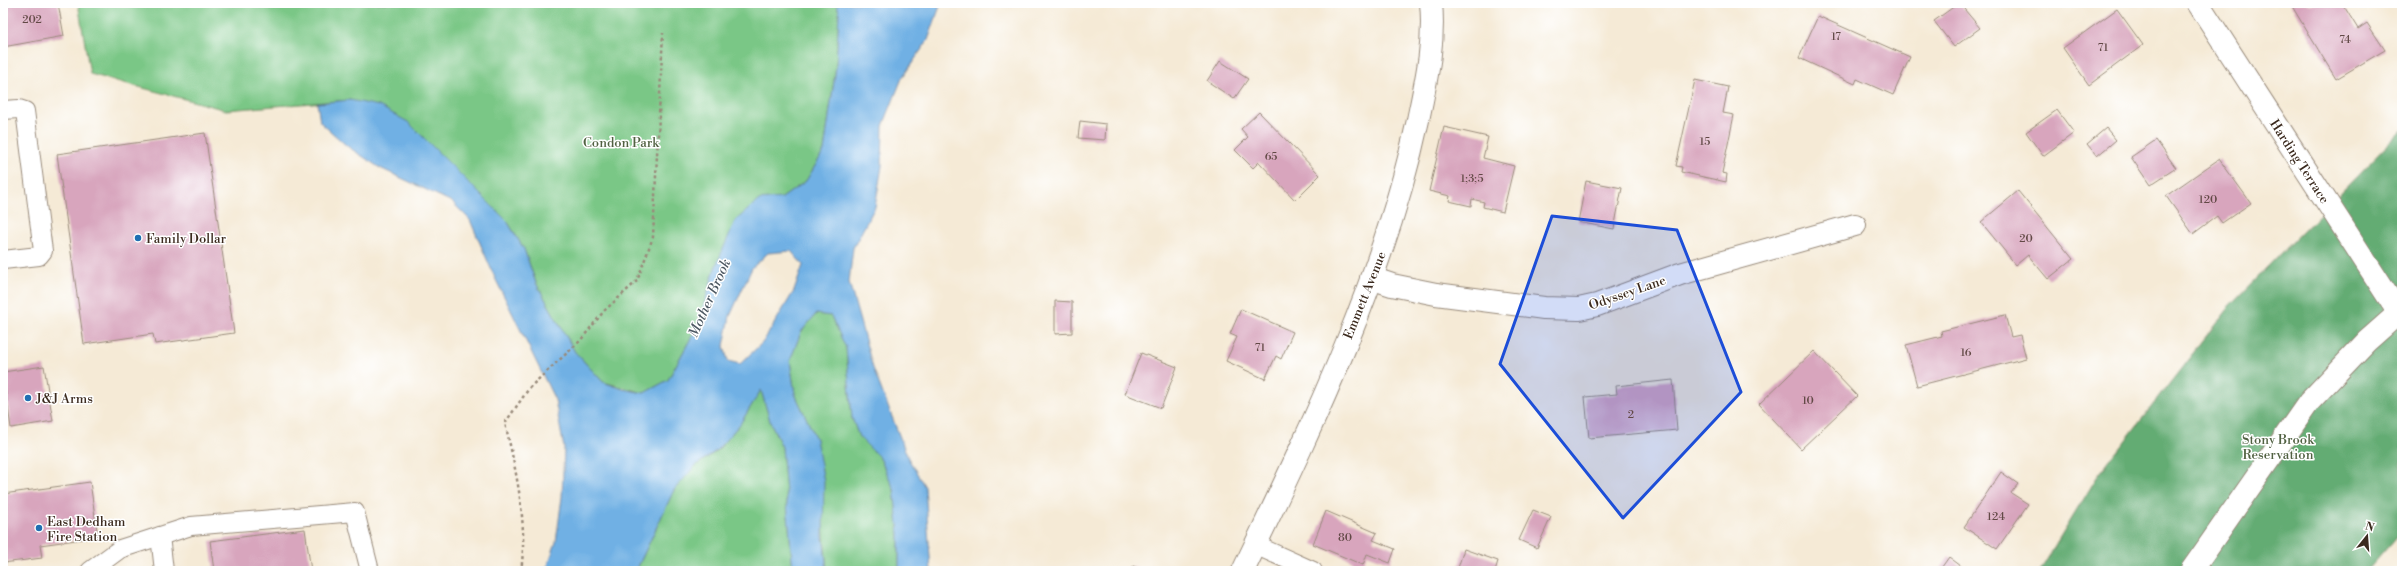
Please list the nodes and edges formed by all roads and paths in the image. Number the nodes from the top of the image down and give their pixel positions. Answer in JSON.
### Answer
{"nodes":[{"id":1,"x":1431,"y":3,"type":"edge"},
{"id":2,"x":2198,"y":3,"type":"edge"},
{"id":3,"x":664,"y":33,"type":"dead end"},
{"id":4,"x":11,"y":110,"type":"edge"},
{"id":5,"x":1855,"y":225,"type":"dead end"},
{"id":6,"x":3,"y":260,"type":"edge"},
{"id":7,"x":1372,"y":278,"type":"junction"},
{"id":8,"x":2401,"y":313,"type":"edge"},
{"id":9,"x":160,"y":536,"type":"junction"},
{"id":10,"x":1255,"y":545,"type":"junction"},
{"id":11,"x":90,"y":571,"type":"edge"},
{"id":12,"x":164,"y":571,"type":"edge"},
{"id":13,"x":370,"y":571,"type":"edge"},
{"id":14,"x":521,"y":571,"type":"edge"},
{"id":15,"x":1243,"y":571,"type":"edge"},
{"id":16,"x":1313,"y":571,"type":"edge"},
{"id":17,"x":2191,"y":571,"type":"edge"}],
"edges":[{"from":1,"to":7,"type":"street","name":"Emmett Avenue"},
{"from":2,"to":8,"type":"street","name":"Harding Terrace"},
{"from":3,"to":14,"type":"path"},
{"from":4,"to":6,"type":"lane"},
{"from":5,"to":7,"type":"street","name":"Odyssey Lane"},
{"from":7,"to":10,"type":"street","name":"Emmett Avenue"},
{"from":8,"to":17,"type":"street"},
{"from":9,"to":11,"type":"lane"},
{"from":9,"to":12,"type":"lane"},
{"from":9,"to":13,"type":"lane"},
{"from":10,"to":15,"type":"street","name":"Emmett Avenue"},
{"from":10,"to":16,"type":"lane"}]}
